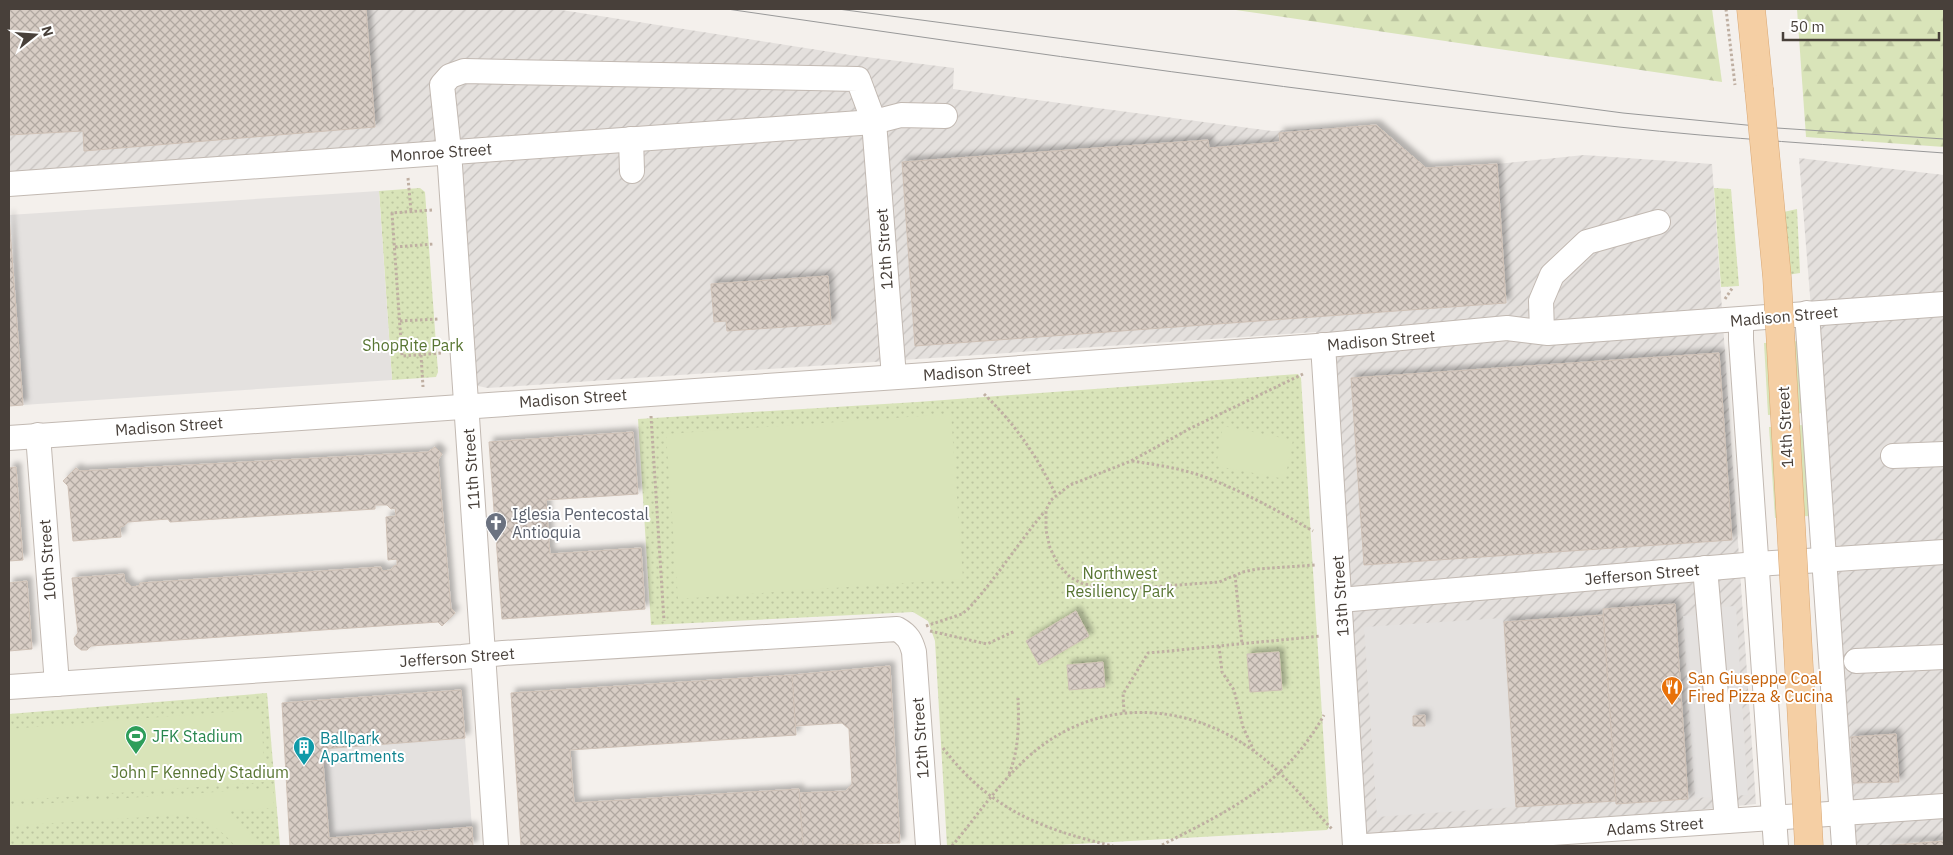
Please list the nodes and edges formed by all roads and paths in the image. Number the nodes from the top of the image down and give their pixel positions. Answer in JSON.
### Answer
{"nodes":[{"id":1,"x":1751,"y":9,"type":"edge"},
{"id":2,"x":945,"y":116,"type":"dead end"},
{"id":3,"x":874,"y":122,"type":"junction"},
{"id":4,"x":631,"y":139,"type":"junction"},
{"id":5,"x":449,"y":151,"type":"junction"},
{"id":6,"x":632,"y":172,"type":"dead end"},
{"id":7,"x":408,"y":178,"type":"dead end"},
{"id":8,"x":9,"y":184,"type":"edge"},
{"id":9,"x":433,"y":210,"type":"dead end"},
{"id":10,"x":411,"y":212,"type":"junction"},
{"id":11,"x":1658,"y":222,"type":"dead end"},
{"id":12,"x":435,"y":244,"type":"dead end"},
{"id":13,"x":395,"y":247,"type":"junction"},
{"id":14,"x":1944,"y":304,"type":"edge"},
{"id":15,"x":1804,"y":314,"type":"junction"},
{"id":16,"x":440,"y":319,"type":"dead end"},
{"id":17,"x":1741,"y":320,"type":"junction"},
{"id":18,"x":400,"y":321,"type":"junction"},
{"id":19,"x":1542,"y":332,"type":"junction"},
{"id":20,"x":1323,"y":345,"type":"junction"},
{"id":21,"x":443,"y":353,"type":"dead end"},
{"id":22,"x":421,"y":355,"type":"junction"},
{"id":23,"x":1304,"y":373,"type":"dead end"},
{"id":24,"x":894,"y":377,"type":"junction"},
{"id":25,"x":423,"y":387,"type":"dead end"},
{"id":26,"x":984,"y":394,"type":"dead end"},
{"id":27,"x":467,"y":405,"type":"junction"},
{"id":28,"x":651,"y":415,"type":"dead end"},
{"id":29,"x":38,"y":435,"type":"junction"},
{"id":30,"x":9,"y":438,"type":"edge"},
{"id":31,"x":1944,"y":454,"type":"edge"},
{"id":32,"x":1893,"y":456,"type":"dead end"},
{"id":33,"x":1131,"y":460,"type":"junction"},
{"id":34,"x":1056,"y":495,"type":"junction"},
{"id":35,"x":1046,"y":510,"type":"junction"},
{"id":36,"x":1315,"y":532,"type":"dead end"},
{"id":37,"x":1944,"y":552,"type":"edge"},
{"id":38,"x":1821,"y":560,"type":"junction"},
{"id":39,"x":1317,"y":564,"type":"dead end"},
{"id":40,"x":1757,"y":564,"type":"junction"},
{"id":41,"x":1705,"y":568,"type":"junction"},
{"id":42,"x":1236,"y":575,"type":"junction"},
{"id":43,"x":1340,"y":600,"type":"junction"},
{"id":44,"x":664,"y":624,"type":"dead end"},
{"id":45,"x":914,"y":630,"type":"junction"},
{"id":46,"x":927,"y":630,"type":"dead end"},
{"id":47,"x":1014,"y":631,"type":"dead end"},
{"id":48,"x":1322,"y":636,"type":"dead end"},
{"id":49,"x":1242,"y":644,"type":"junction"},
{"id":50,"x":1219,"y":646,"type":"junction"},
{"id":51,"x":484,"y":655,"type":"junction"},
{"id":52,"x":1944,"y":657,"type":"edge"},
{"id":53,"x":1856,"y":661,"type":"dead end"},
{"id":54,"x":57,"y":684,"type":"junction"},
{"id":55,"x":9,"y":687,"type":"edge"},
{"id":56,"x":1018,"y":698,"type":"dead end"},
{"id":57,"x":1327,"y":710,"type":"dead end"},
{"id":58,"x":1124,"y":712,"type":"junction"},
{"id":59,"x":942,"y":747,"type":"dead end"},
{"id":60,"x":1254,"y":751,"type":"junction"},
{"id":61,"x":1279,"y":774,"type":"junction"},
{"id":62,"x":1008,"y":776,"type":"junction"},
{"id":63,"x":992,"y":797,"type":"junction"},
{"id":64,"x":1944,"y":806,"type":"edge"},
{"id":65,"x":1838,"y":813,"type":"junction"},
{"id":66,"x":1774,"y":818,"type":"junction"},
{"id":67,"x":1727,"y":821,"type":"junction"},
{"id":68,"x":1335,"y":832,"type":"dead end"},
{"id":69,"x":1162,"y":845,"type":"dead end"},
{"id":70,"x":496,"y":846,"type":"edge"},
{"id":71,"x":928,"y":846,"type":"edge"},
{"id":72,"x":952,"y":846,"type":"edge"},
{"id":73,"x":1113,"y":846,"type":"edge"},
{"id":74,"x":1355,"y":846,"type":"edge"},
{"id":75,"x":1366,"y":846,"type":"edge"},
{"id":76,"x":1776,"y":846,"type":"edge"},
{"id":77,"x":1809,"y":846,"type":"edge"},
{"id":78,"x":1837,"y":846,"type":"edge"},
{"id":79,"x":1844,"y":846,"type":"edge"}],
"edges":[{"from":1,"to":77,"type":"main road","name":"14th Street","bridge":true},
{"from":2,"to":3,"type":"street","name":"Monroe Street"},
{"from":3,"to":4,"type":"street","name":"Monroe Street"},
{"from":3,"to":5,"type":"street","name":"12th Street"},
{"from":3,"to":24,"type":"street","name":"12th Street"},
{"from":4,"to":5,"type":"street","name":"Monroe Street"},
{"from":4,"to":6,"type":"street"},
{"from":5,"to":8,"type":"street","name":"Monroe Street"},
{"from":5,"to":27,"type":"street","name":"11th Street"},
{"from":7,"to":10,"type":"path"},
{"from":9,"to":10,"type":"path"},
{"from":10,"to":13,"type":"path"},
{"from":11,"to":19,"type":"street"},
{"from":12,"to":13,"type":"path"},
{"from":13,"to":18,"type":"path"},
{"from":14,"to":15,"type":"street","name":"Madison Street"},
{"from":15,"to":17,"type":"street","name":"Madison Street"},
{"from":15,"to":38,"type":"street","name":"14th Street"},
{"from":16,"to":18,"type":"path"},
{"from":17,"to":19,"type":"street","name":"Madison Street"},
{"from":17,"to":40,"type":"street"},
{"from":18,"to":22,"type":"path"},
{"from":19,"to":20,"type":"street","name":"Madison Street"},
{"from":20,"to":24,"type":"street","name":"Madison Street"},
{"from":20,"to":43,"type":"street","name":"13th Street"},
{"from":21,"to":22,"type":"path"},
{"from":22,"to":25,"type":"path"},
{"from":23,"to":33,"type":"path"},
{"from":24,"to":27,"type":"street","name":"Madison Street"},
{"from":26,"to":34,"type":"path"},
{"from":27,"to":29,"type":"street","name":"Madison Street"},
{"from":27,"to":51,"type":"street","name":"11th Street"},
{"from":28,"to":44,"type":"path"},
{"from":29,"to":30,"type":"street","name":"Madison Street"},
{"from":29,"to":54,"type":"street","name":"10th Street"},
{"from":31,"to":32,"type":"street"},
{"from":33,"to":34,"type":"path"},
{"from":33,"to":36,"type":"path"},
{"from":34,"to":35,"type":"path"},
{"from":35,"to":42,"type":"path"},
{"from":35,"to":45,"type":"path"},
{"from":37,"to":38,"type":"street","name":"Jefferson Street"},
{"from":38,"to":40,"type":"street","name":"Jefferson Street"},
{"from":38,"to":65,"type":"street","name":"14th Street"},
{"from":39,"to":42,"type":"path"},
{"from":40,"to":41,"type":"street","name":"Jefferson Street"},
{"from":40,"to":66,"type":"street"},
{"from":41,"to":43,"type":"street","name":"Jefferson Street"},
{"from":41,"to":67,"type":"street"},
{"from":42,"to":49,"type":"path"},
{"from":43,"to":74,"type":"street","name":"13th Street"},
{"from":45,"to":51,"type":"street","name":"Jefferson Street"},
{"from":45,"to":71,"type":"street","name":"12th Street"},
{"from":46,"to":47,"type":"path"},
{"from":48,"to":49,"type":"path"},
{"from":49,"to":50,"type":"path"},
{"from":50,"to":58,"type":"path"},
{"from":50,"to":60,"type":"path"},
{"from":51,"to":54,"type":"street","name":"Jefferson Street"},
{"from":51,"to":70,"type":"street","name":"11th Street"},
{"from":52,"to":53,"type":"street"},
{"from":54,"to":55,"type":"street","name":"Jefferson Street"},
{"from":56,"to":62,"type":"path"},
{"from":57,"to":61,"type":"path"},
{"from":58,"to":60,"type":"path"},
{"from":58,"to":62,"type":"path"},
{"from":59,"to":63,"type":"path"},
{"from":60,"to":61,"type":"path"},
{"from":61,"to":68,"type":"path"},
{"from":61,"to":69,"type":"path"},
{"from":62,"to":63,"type":"path"},
{"from":63,"to":72,"type":"path"},
{"from":63,"to":73,"type":"path"},
{"from":64,"to":65,"type":"street","name":"Adams Street"},
{"from":65,"to":66,"type":"street","name":"Adams Street"},
{"from":65,"to":78,"type":"street","name":"14th Street"},
{"from":65,"to":79,"type":"street","name":"14th Street"},
{"from":66,"to":67,"type":"street","name":"Adams Street"},
{"from":66,"to":76,"type":"street"},
{"from":67,"to":75,"type":"street","name":"Adams Street"}]}
